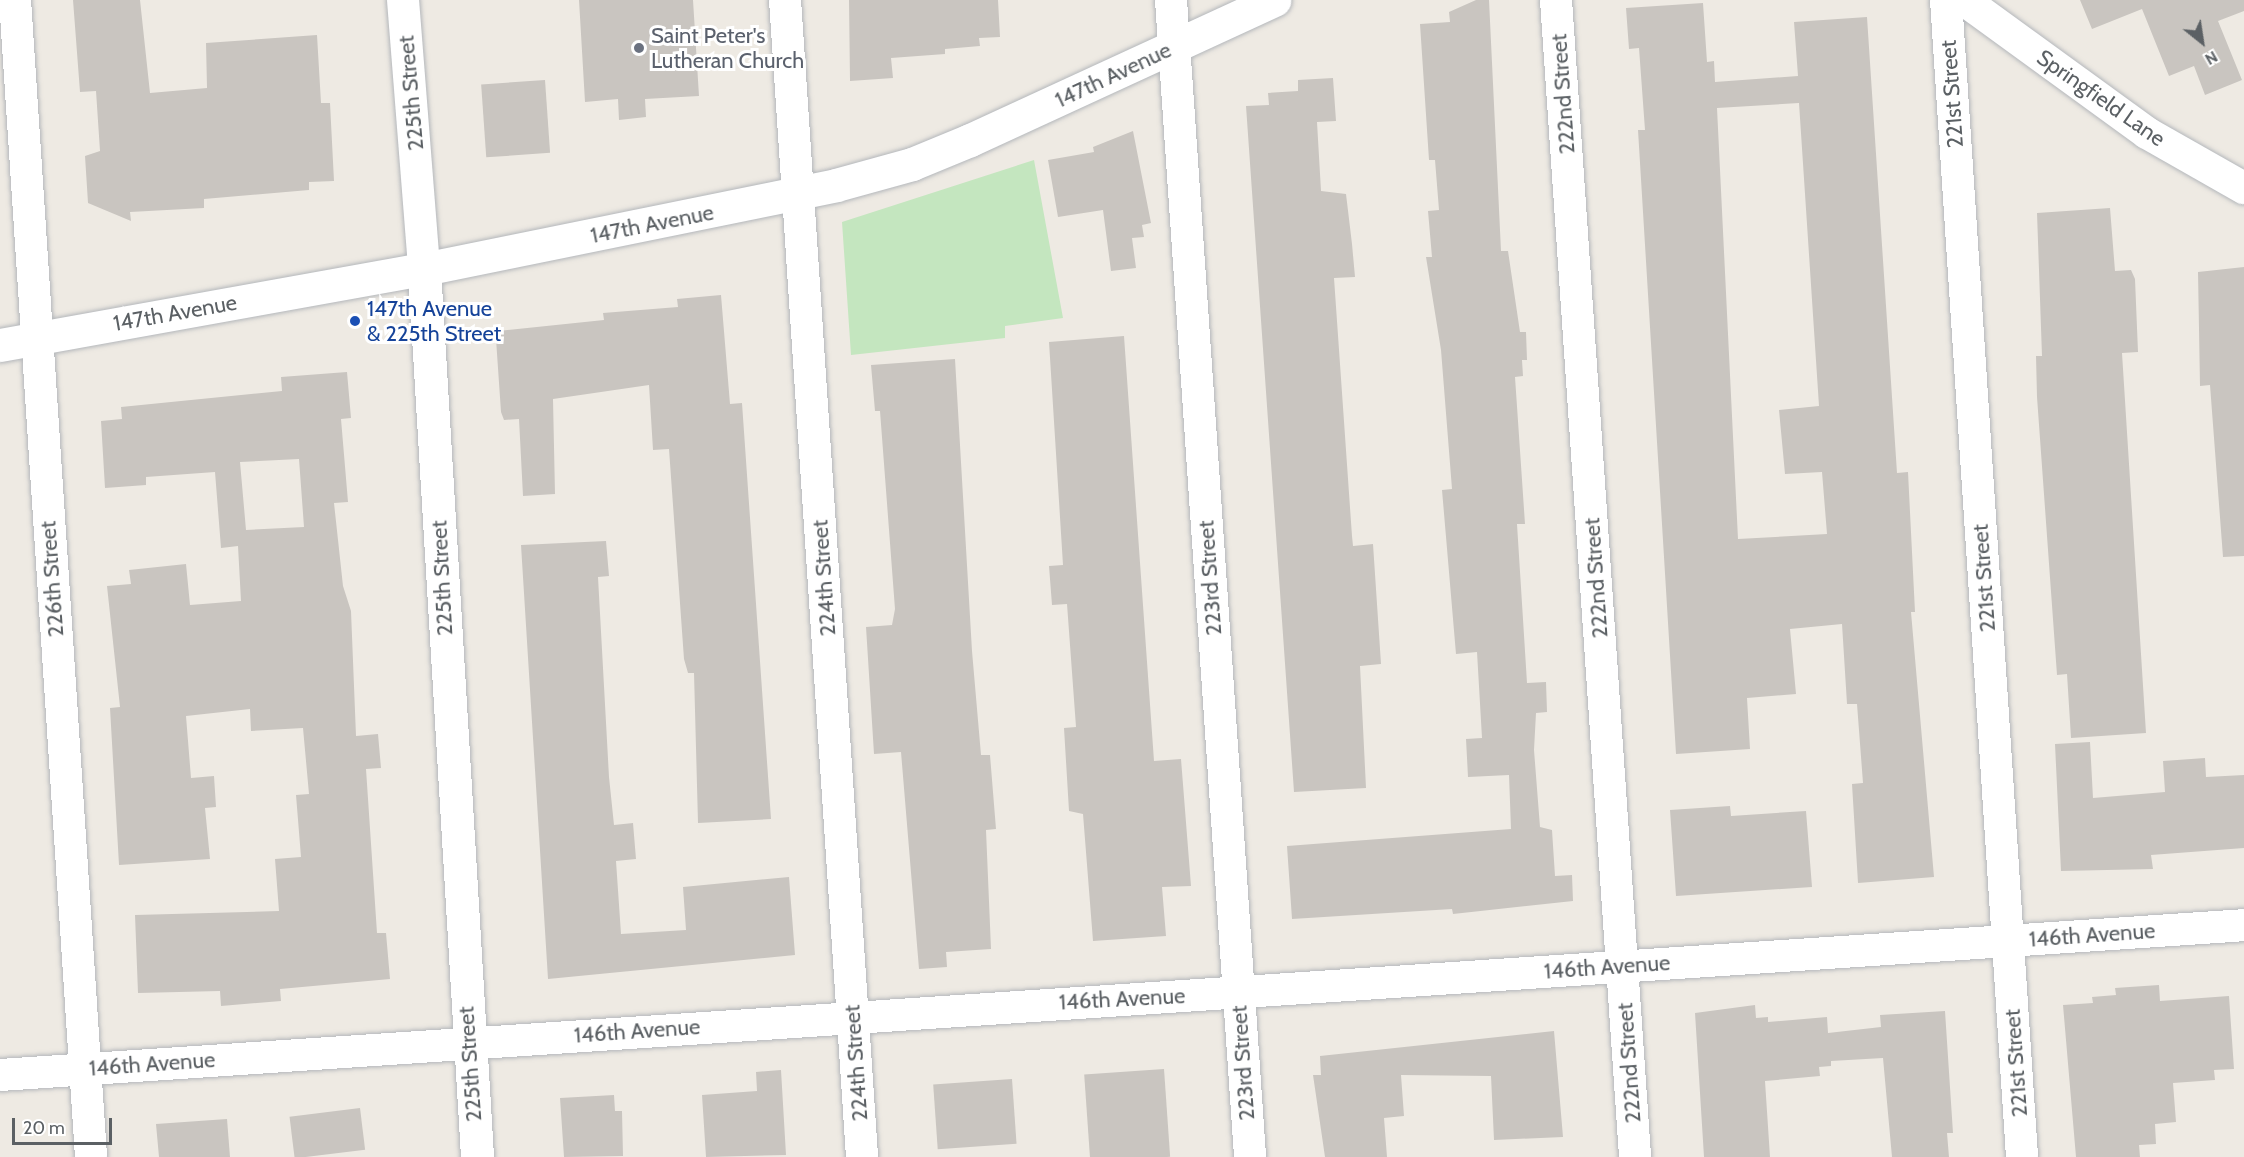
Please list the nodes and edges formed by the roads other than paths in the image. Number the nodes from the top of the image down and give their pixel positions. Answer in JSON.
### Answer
{"nodes":[{"id":1,"x":15,"y":0,"type":"edge"},
{"id":2,"x":403,"y":0,"type":"edge"},
{"id":3,"x":785,"y":0,"type":"edge"},
{"id":4,"x":1171,"y":0,"type":"edge"},
{"id":5,"x":1274,"y":0,"type":"edge"},
{"id":6,"x":1556,"y":0,"type":"edge"},
{"id":7,"x":1946,"y":0,"type":"edge"},
{"id":8,"x":1964,"y":0,"type":"edge"},
{"id":9,"x":1175,"y":46,"type":"junction"},
{"id":10,"x":2244,"y":188,"type":"edge"},
{"id":11,"x":799,"y":194,"type":"junction"},
{"id":12,"x":424,"y":269,"type":"junction"},
{"id":13,"x":36,"y":338,"type":"junction"},
{"id":14,"x":0,"y":345,"type":"edge"},
{"id":15,"x":2244,"y":925,"type":"edge"},
{"id":16,"x":2008,"y":940,"type":"junction"},
{"id":17,"x":1623,"y":966,"type":"junction"},
{"id":18,"x":1239,"y":992,"type":"junction"},
{"id":19,"x":852,"y":1014,"type":"junction"},
{"id":20,"x":469,"y":1043,"type":"junction"},
{"id":21,"x":85,"y":1069,"type":"junction"},
{"id":22,"x":0,"y":1075,"type":"edge"},
{"id":23,"x":91,"y":1157,"type":"edge"},
{"id":24,"x":477,"y":1157,"type":"edge"},
{"id":25,"x":862,"y":1157,"type":"edge"},
{"id":26,"x":1250,"y":1157,"type":"edge"},
{"id":27,"x":1635,"y":1157,"type":"edge"},
{"id":28,"x":2022,"y":1157,"type":"edge"}],
"edges":[{"from":1,"to":13,"type":"street","name":"226th Street"},
{"from":2,"to":12,"type":"street","name":"225th Street"},
{"from":3,"to":11,"type":"street","name":"224th Street"},
{"from":4,"to":9,"type":"street","name":"223rd Street"},
{"from":5,"to":9,"type":"street","name":"147th Avenue"},
{"from":6,"to":17,"type":"street","name":"222nd Street"},
{"from":7,"to":16,"type":"street","name":"221st Street"},
{"from":8,"to":10,"type":"street","name":"Springfield Lane"},
{"from":9,"to":11,"type":"street","name":"147th Avenue"},
{"from":9,"to":18,"type":"street","name":"223rd Street"},
{"from":11,"to":12,"type":"street","name":"147th Avenue"},
{"from":11,"to":19,"type":"street","name":"224th Street"},
{"from":12,"to":13,"type":"street","name":"147th Avenue"},
{"from":12,"to":20,"type":"street","name":"225th Street"},
{"from":13,"to":14,"type":"street","name":"147th Avenue"},
{"from":13,"to":21,"type":"street","name":"226th Street"},
{"from":15,"to":16,"type":"street","name":"146th Avenue"},
{"from":16,"to":17,"type":"street","name":"146th Avenue"},
{"from":16,"to":28,"type":"street","name":"221st Street"},
{"from":17,"to":18,"type":"street","name":"146th Avenue"},
{"from":17,"to":27,"type":"street","name":"222nd Street"},
{"from":18,"to":19,"type":"street","name":"146th Avenue"},
{"from":18,"to":26,"type":"street","name":"223rd Street"},
{"from":19,"to":20,"type":"street","name":"146th Avenue"},
{"from":19,"to":25,"type":"street","name":"224th Street"},
{"from":20,"to":21,"type":"street","name":"146th Avenue"},
{"from":20,"to":24,"type":"street","name":"225th Street"},
{"from":21,"to":22,"type":"street","name":"146th Avenue"},
{"from":21,"to":23,"type":"street","name":"226th Street"}]}
